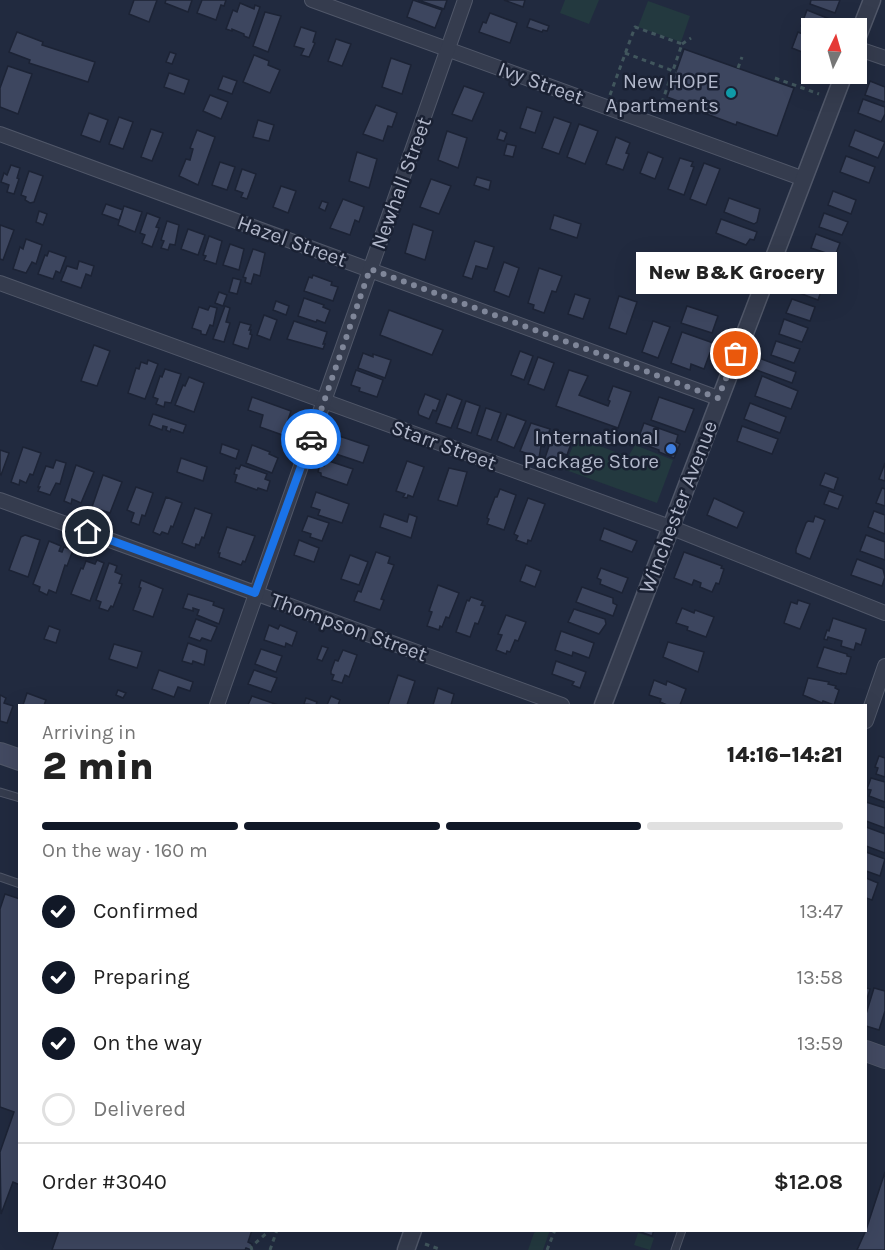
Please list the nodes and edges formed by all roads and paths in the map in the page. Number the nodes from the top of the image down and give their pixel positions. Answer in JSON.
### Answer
{"nodes":[{"id":1,"x":312,"y":0,"type":"edge"},
{"id":2,"x":465,"y":0,"type":"edge"},
{"id":3,"x":872,"y":0,"type":"edge"},
{"id":4,"x":865,"y":18,"type":"edge"},
{"id":5,"x":691,"y":38,"type":"dead end"},
{"id":6,"x":682,"y":44,"type":"junction"},
{"id":7,"x":448,"y":50,"type":"junction"},
{"id":8,"x":867,"y":52,"type":"edge"},
{"id":9,"x":626,"y":53,"type":"junction"},
{"id":10,"x":741,"y":57,"type":"dead end"},
{"id":11,"x":885,"y":58,"type":"edge"},
{"id":12,"x":738,"y":68,"type":"dead end"},
{"id":13,"x":674,"y":72,"type":"junction"},
{"id":14,"x":775,"y":78,"type":"dead end"},
{"id":15,"x":840,"y":84,"type":"edge"},
{"id":16,"x":819,"y":94,"type":"dead end"},
{"id":17,"x":610,"y":95,"type":"dead end"},
{"id":18,"x":658,"y":113,"type":"dead end"},
{"id":19,"x":0,"y":134,"type":"edge"},
{"id":20,"x":804,"y":179,"type":"junction"},
{"id":21,"x":370,"y":269,"type":"junction"},
{"id":22,"x":0,"y":283,"type":"edge"},
{"id":23,"x":718,"y":398,"type":"junction"},
{"id":24,"x":325,"y":402,"type":"junction"},
{"id":25,"x":0,"y":500,"type":"edge"},
{"id":26,"x":670,"y":528,"type":"junction"},
{"id":27,"x":255,"y":593,"type":"junction"},
{"id":28,"x":885,"y":613,"type":"edge"},
{"id":29,"x":885,"y":666,"type":"edge"},
{"id":30,"x":217,"y":704,"type":"edge"},
{"id":31,"x":559,"y":704,"type":"edge"},
{"id":32,"x":603,"y":704,"type":"edge"},
{"id":33,"x":867,"y":718,"type":"edge"},
{"id":34,"x":0,"y":753,"type":"edge"},
{"id":35,"x":18,"y":759,"type":"edge"},
{"id":36,"x":0,"y":792,"type":"edge"},
{"id":37,"x":18,"y":797,"type":"edge"},
{"id":38,"x":0,"y":877,"type":"edge"},
{"id":39,"x":18,"y":883,"type":"edge"},
{"id":40,"x":867,"y":1051,"type":"edge"},
{"id":41,"x":885,"y":1058,"type":"edge"},
{"id":42,"x":268,"y":1232,"type":"edge"},
{"id":43,"x":276,"y":1232,"type":"edge"},
{"id":44,"x":412,"y":1232,"type":"edge"},
{"id":45,"x":554,"y":1232,"type":"edge"},
{"id":46,"x":681,"y":1232,"type":"edge"},
{"id":47,"x":425,"y":1244,"type":"dead end"},
{"id":48,"x":252,"y":1250,"type":"edge"},
{"id":49,"x":270,"y":1250,"type":"edge"},
{"id":50,"x":406,"y":1250,"type":"edge"},
{"id":51,"x":442,"y":1250,"type":"edge"},
{"id":52,"x":547,"y":1250,"type":"edge"},
{"id":53,"x":675,"y":1250,"type":"edge"}],
"edges":[{"from":1,"to":7,"type":"street","name":"Ivy Street"},
{"from":2,"to":7,"type":"street","name":"Newhall Street"},
{"from":3,"to":4,"type":"street"},
{"from":5,"to":6,"type":"path"},
{"from":6,"to":9,"type":"path"},
{"from":6,"to":13,"type":"path"},
{"from":7,"to":20,"type":"street","name":"Ivy Street"},
{"from":7,"to":21,"type":"street","name":"Newhall Street"},
{"from":8,"to":11,"type":"street"},
{"from":9,"to":13,"type":"path"},
{"from":9,"to":17,"type":"path"},
{"from":10,"to":12,"type":"path"},
{"from":13,"to":18,"type":"path"},
{"from":14,"to":16,"type":"path"},
{"from":15,"to":20,"type":"street","name":"Winchester Avenue"},
{"from":19,"to":21,"type":"street","name":"Hazel Street"},
{"from":20,"to":23,"type":"street","name":"Winchester Avenue"},
{"from":21,"to":23,"type":"street","name":"Hazel Street"},
{"from":21,"to":24,"type":"street","name":"Newhall Street"},
{"from":22,"to":24,"type":"street","name":"Starr Street"},
{"from":23,"to":26,"type":"street","name":"Winchester Avenue"},
{"from":24,"to":26,"type":"street","name":"Starr Street"},
{"from":24,"to":27,"type":"street","name":"Newhall Street"},
{"from":25,"to":27,"type":"street","name":"Thompson Street"},
{"from":26,"to":28,"type":"street","name":"Starr Street"},
{"from":26,"to":32,"type":"street","name":"Winchester Avenue"},
{"from":27,"to":30,"type":"street","name":"Newhall Street"},
{"from":27,"to":31,"type":"street","name":"Thompson Street"},
{"from":29,"to":33,"type":"street"},
{"from":34,"to":35,"type":"main road"},
{"from":36,"to":37,"type":"lane"},
{"from":38,"to":39,"type":"lane"},
{"from":40,"to":41,"type":"main road"},
{"from":42,"to":48,"type":"path"},
{"from":43,"to":49,"type":"path"},
{"from":44,"to":50,"type":"street"},
{"from":45,"to":52,"type":"path"},
{"from":46,"to":53,"type":"lane"},
{"from":47,"to":51,"type":"path"}]}
